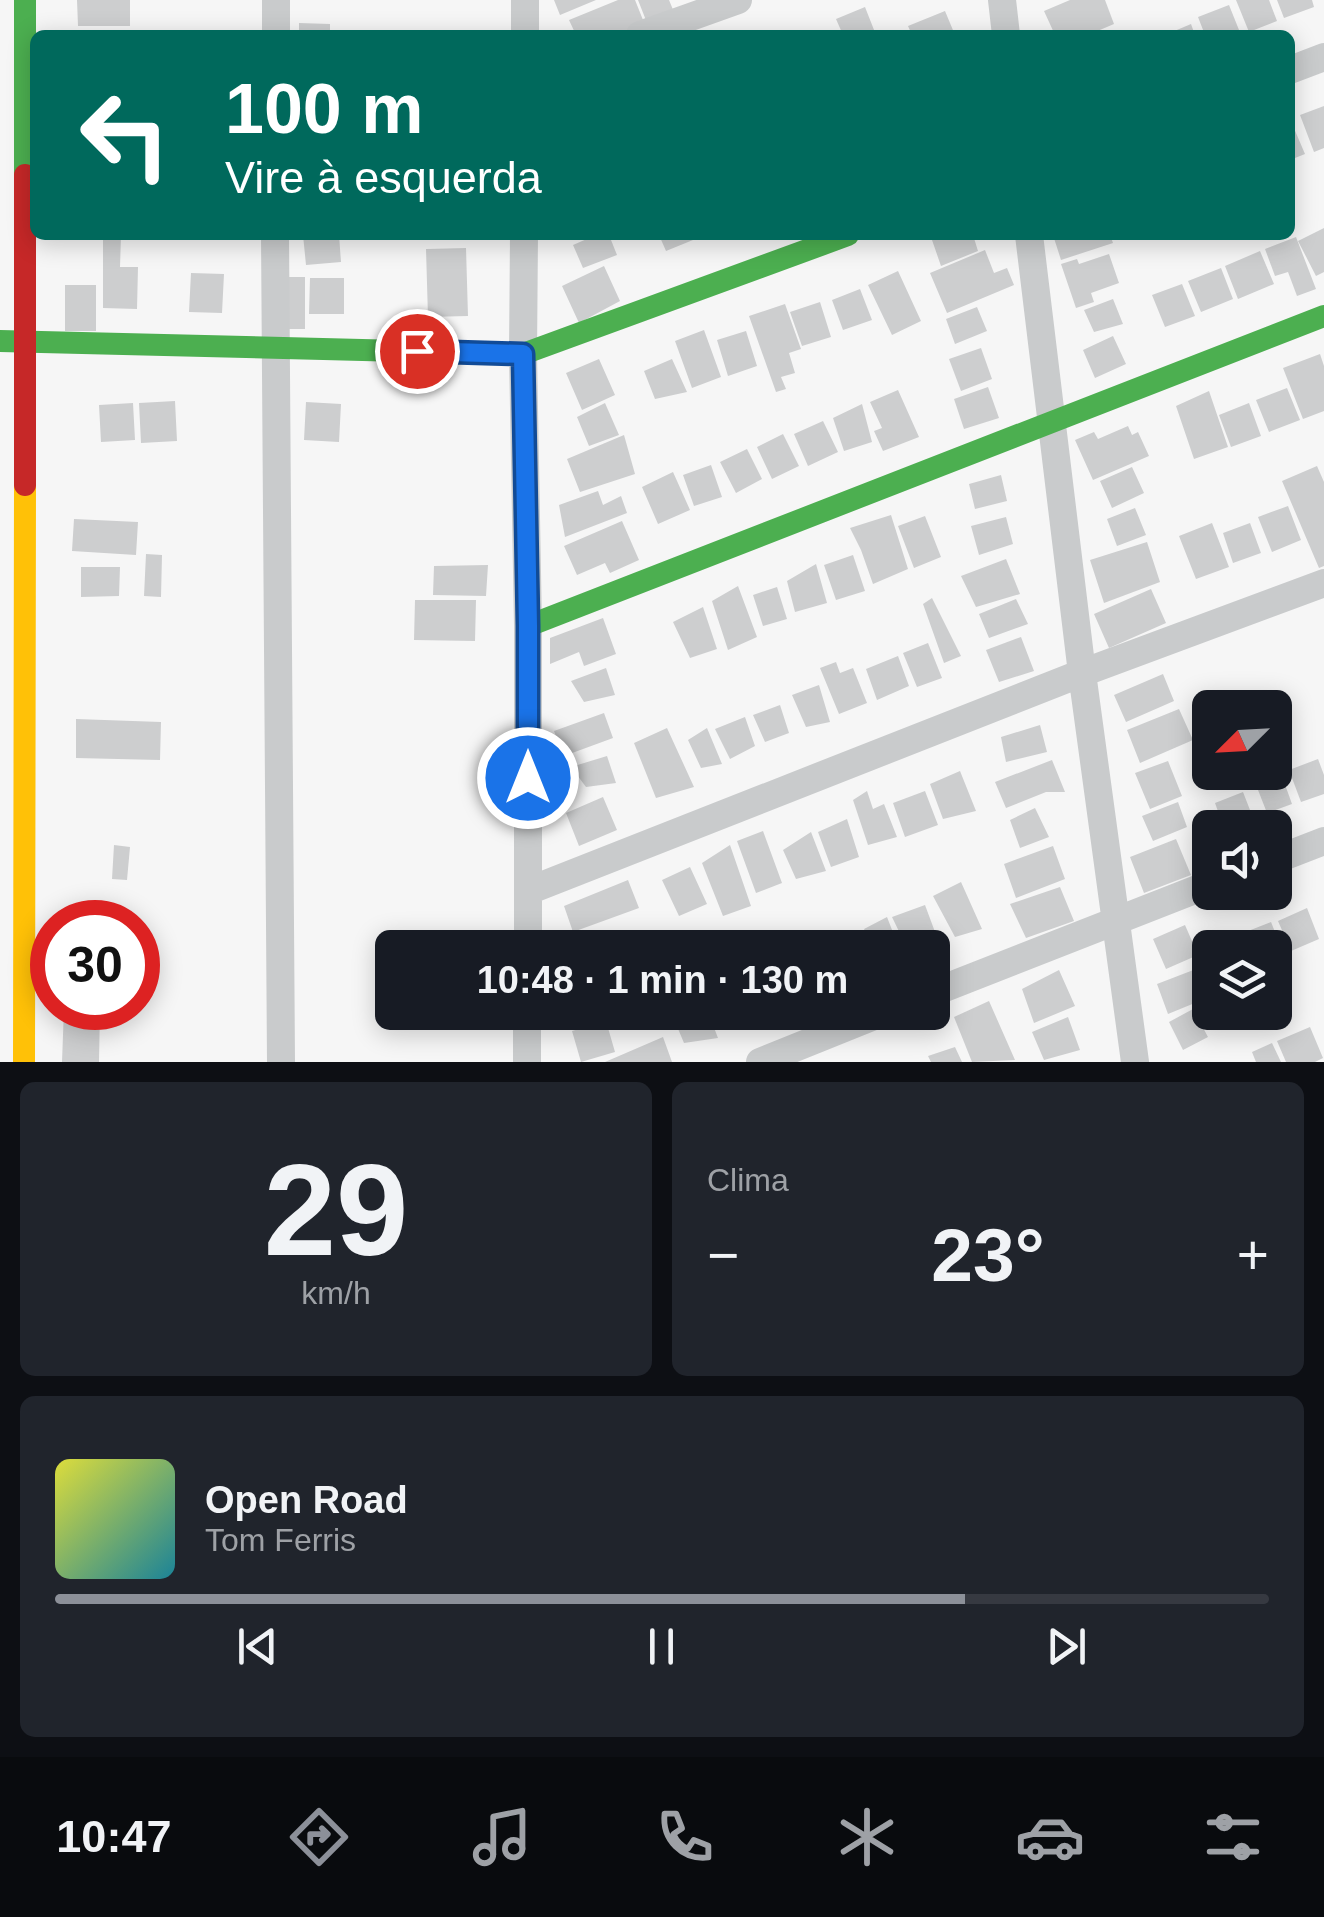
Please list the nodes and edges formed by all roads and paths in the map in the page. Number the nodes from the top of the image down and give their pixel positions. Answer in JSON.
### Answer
{"nodes":[{"id":1,"x":25,"y":0,"type":"edge"},
{"id":2,"x":276,"y":0,"type":"edge"},
{"id":3,"x":525,"y":0,"type":"edge"},
{"id":4,"x":738,"y":0,"type":"edge"},
{"id":5,"x":1002,"y":0,"type":"edge"},
{"id":6,"x":276,"y":30,"type":"edge"},
{"id":7,"x":525,"y":30,"type":"edge"},
{"id":8,"x":654,"y":30,"type":"edge"},
{"id":9,"x":1005,"y":30,"type":"edge"},
{"id":10,"x":1324,"y":57,"type":"edge"},
{"id":11,"x":1295,"y":68,"type":"edge"},
{"id":12,"x":275,"y":240,"type":"edge"},
{"id":13,"x":524,"y":240,"type":"edge"},
{"id":14,"x":834,"y":240,"type":"edge"},
{"id":15,"x":1030,"y":240,"type":"edge"},
{"id":16,"x":1324,"y":316,"type":"edge"},
{"id":17,"x":0,"y":341,"type":"edge"},
{"id":18,"x":24,"y":341,"type":"junction"},
{"id":19,"x":275,"y":347,"type":"junction"},
{"id":20,"x":523,"y":354,"type":"junction"},
{"id":21,"x":1050,"y":424,"type":"junction"},
{"id":22,"x":1324,"y":583,"type":"edge"},
{"id":23,"x":528,"y":626,"type":"junction"},
{"id":24,"x":1082,"y":673,"type":"junction"},
{"id":25,"x":1324,"y":842,"type":"edge"},
{"id":26,"x":1292,"y":854,"type":"edge"},
{"id":27,"x":528,"y":891,"type":"junction"},
{"id":28,"x":1192,"y":891,"type":"edge"},
{"id":29,"x":1117,"y":920,"type":"junction"},
{"id":30,"x":528,"y":930,"type":"edge"},
{"id":31,"x":950,"y":986,"type":"edge"},
{"id":32,"x":527,"y":1030,"type":"edge"},
{"id":33,"x":839,"y":1030,"type":"edge"},
{"id":34,"x":24,"y":1062,"type":"edge"},
{"id":35,"x":281,"y":1062,"type":"edge"},
{"id":36,"x":527,"y":1062,"type":"edge"},
{"id":37,"x":760,"y":1062,"type":"edge"},
{"id":38,"x":1136,"y":1062,"type":"edge"}],
"edges":[{"from":1,"to":18,"type":"street"},
{"from":2,"to":6,"type":"street"},
{"from":3,"to":7,"type":"street"},
{"from":4,"to":8,"type":"street"},
{"from":5,"to":9,"type":"street"},
{"from":10,"to":11,"type":"street"},
{"from":12,"to":19,"type":"street"},
{"from":13,"to":20,"type":"street"},
{"from":14,"to":20,"type":"street"},
{"from":15,"to":21,"type":"street"},
{"from":16,"to":21,"type":"street"},
{"from":17,"to":18,"type":"street"},
{"from":18,"to":19,"type":"street"},
{"from":18,"to":34,"type":"street"},
{"from":19,"to":20,"type":"street"},
{"from":19,"to":35,"type":"street"},
{"from":20,"to":23,"type":"street"},
{"from":21,"to":23,"type":"street"},
{"from":21,"to":24,"type":"street"},
{"from":22,"to":24,"type":"street"},
{"from":23,"to":27,"type":"street"},
{"from":24,"to":27,"type":"street"},
{"from":24,"to":29,"type":"street"},
{"from":25,"to":26,"type":"street"},
{"from":27,"to":30,"type":"street"},
{"from":28,"to":29,"type":"street"},
{"from":29,"to":31,"type":"street"},
{"from":29,"to":38,"type":"street"},
{"from":32,"to":36,"type":"street"},
{"from":33,"to":37,"type":"street"}]}
